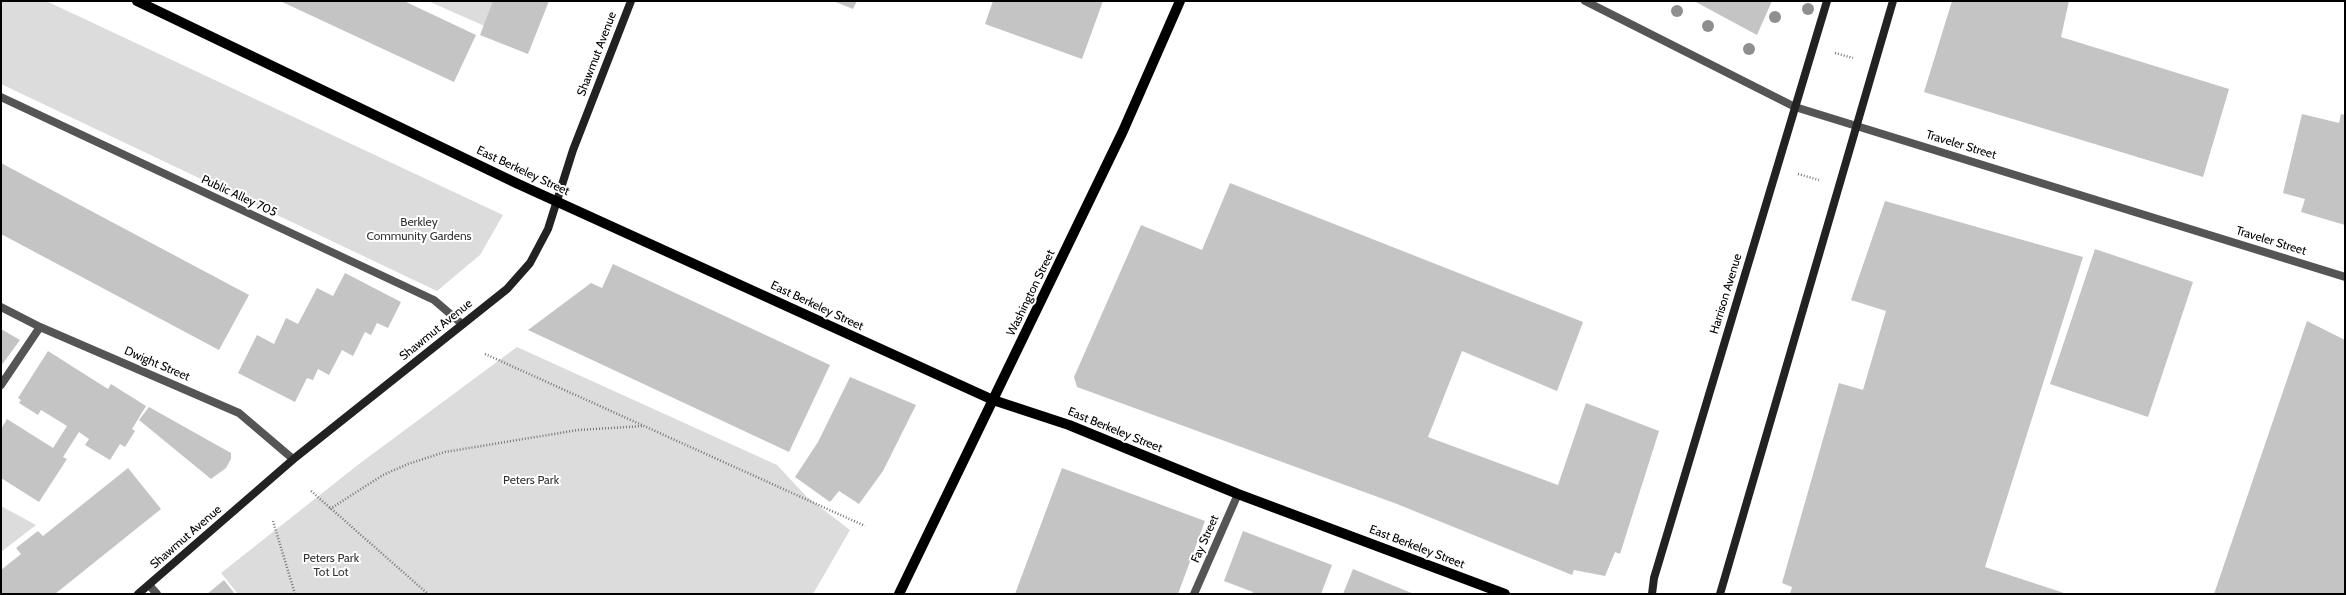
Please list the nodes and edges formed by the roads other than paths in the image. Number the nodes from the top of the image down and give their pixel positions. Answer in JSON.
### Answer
{"nodes":[{"id":1,"x":137,"y":1,"type":"edge"},
{"id":2,"x":631,"y":1,"type":"edge"},
{"id":3,"x":1180,"y":1,"type":"edge"},
{"id":4,"x":1584,"y":1,"type":"edge"},
{"id":5,"x":1827,"y":1,"type":"edge"},
{"id":6,"x":1893,"y":1,"type":"edge"},
{"id":7,"x":150,"y":4,"type":"edge"},
{"id":8,"x":1,"y":97,"type":"edge"},
{"id":9,"x":1795,"y":107,"type":"junction"},
{"id":10,"x":1856,"y":125,"type":"junction"},
{"id":11,"x":558,"y":202,"type":"junction"},
{"id":12,"x":2345,"y":277,"type":"edge"},
{"id":13,"x":1,"y":307,"type":"edge"},
{"id":14,"x":462,"y":324,"type":"junction"},
{"id":15,"x":40,"y":327,"type":"junction"},
{"id":16,"x":1,"y":385,"type":"edge"},
{"id":17,"x":993,"y":400,"type":"junction"},
{"id":18,"x":293,"y":459,"type":"junction"},
{"id":19,"x":1238,"y":494,"type":"junction"},
{"id":20,"x":150,"y":585,"type":"junction"},
{"id":21,"x":138,"y":594,"type":"edge"},
{"id":22,"x":156,"y":594,"type":"edge"},
{"id":23,"x":899,"y":594,"type":"edge"},
{"id":24,"x":1194,"y":594,"type":"edge"},
{"id":25,"x":1504,"y":594,"type":"edge"},
{"id":26,"x":1652,"y":594,"type":"edge"},
{"id":27,"x":1720,"y":594,"type":"edge"}],
"edges":[{"from":1,"to":7,"type":"main road","name":"East Berkeley Street"},
{"from":2,"to":11,"type":"main road","name":"Shawmut Avenue"},
{"from":3,"to":17,"type":"main road","name":"Washington Street"},
{"from":4,"to":9,"type":"street","name":"Traveler Street"},
{"from":5,"to":9,"type":"main road","name":"Harrison Avenue"},
{"from":6,"to":10,"type":"main road"},
{"from":7,"to":11,"type":"main road","name":"East Berkeley Street"},
{"from":8,"to":14,"type":"street","name":"Public Alley 705"},
{"from":9,"to":10,"type":"street","name":"Traveler Street"},
{"from":9,"to":26,"type":"main road","name":"Harrison Avenue"},
{"from":10,"to":12,"type":"street","name":"Traveler Street"},
{"from":10,"to":27,"type":"main road"},
{"from":11,"to":14,"type":"main road","name":"Shawmut Avenue"},
{"from":11,"to":17,"type":"main road","name":"East Berkeley Street"},
{"from":13,"to":15,"type":"street","name":"Dwight Street"},
{"from":14,"to":18,"type":"main road","name":"Shawmut Avenue"},
{"from":15,"to":16,"type":"street"},
{"from":15,"to":18,"type":"street","name":"Dwight Street"},
{"from":17,"to":19,"type":"main road","name":"East Berkeley Street"},
{"from":17,"to":23,"type":"main road","name":"Washington Street"},
{"from":18,"to":20,"type":"main road","name":"Shawmut Avenue"},
{"from":19,"to":24,"type":"street","name":"Fay Street"},
{"from":19,"to":25,"type":"main road","name":"East Berkeley Street"},
{"from":20,"to":21,"type":"main road","name":"Shawmut Avenue"},
{"from":20,"to":22,"type":"street"}]}
